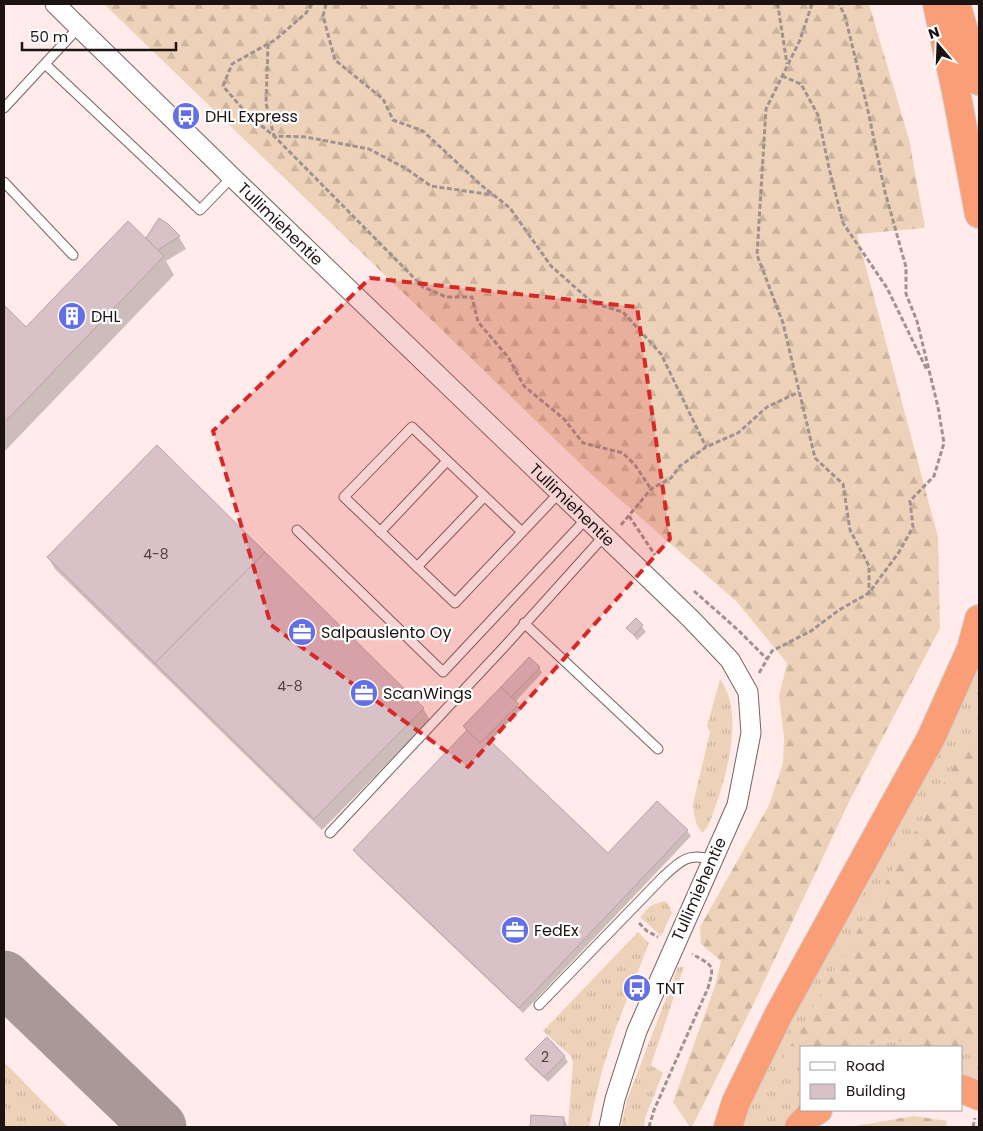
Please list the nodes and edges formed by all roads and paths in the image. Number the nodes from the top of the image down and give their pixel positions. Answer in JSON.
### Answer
{"nodes":[{"id":1,"x":55,"y":4,"type":"edge"},
{"id":2,"x":312,"y":4,"type":"edge"},
{"id":3,"x":326,"y":4,"type":"edge"},
{"id":4,"x":776,"y":4,"type":"edge"},
{"id":5,"x":812,"y":4,"type":"edge"},
{"id":6,"x":839,"y":4,"type":"edge"},
{"id":7,"x":937,"y":4,"type":"edge"},
{"id":8,"x":956,"y":4,"type":"edge"},
{"id":9,"x":79,"y":28,"type":"junction"},
{"id":10,"x":268,"y":44,"type":"junction"},
{"id":11,"x":45,"y":64,"type":"junction"},
{"id":12,"x":787,"y":66,"type":"junction"},
{"id":13,"x":782,"y":76,"type":"junction"},
{"id":14,"x":979,"y":81,"type":"edge"},
{"id":15,"x":4,"y":108,"type":"edge"},
{"id":16,"x":274,"y":136,"type":"junction"},
{"id":17,"x":232,"y":177,"type":"junction"},
{"id":18,"x":4,"y":182,"type":"edge"},
{"id":19,"x":494,"y":195,"type":"junction"},
{"id":20,"x":979,"y":214,"type":"edge"},
{"id":21,"x":73,"y":255,"type":"dead end"},
{"id":22,"x":929,"y":375,"type":"junction"},
{"id":23,"x":799,"y":392,"type":"junction"},
{"id":24,"x":706,"y":447,"type":"junction"},
{"id":25,"x":447,"y":461,"type":"junction"},
{"id":26,"x":651,"y":489,"type":"junction"},
{"id":27,"x":560,"y":492,"type":"junction"},
{"id":28,"x":484,"y":497,"type":"junction"},
{"id":29,"x":587,"y":518,"type":"junction"},
{"id":30,"x":297,"y":530,"type":"dead end"},
{"id":31,"x":380,"y":532,"type":"junction"},
{"id":32,"x":522,"y":532,"type":"junction"},
{"id":33,"x":604,"y":536,"type":"junction"},
{"id":34,"x":659,"y":561,"type":"dead end"},
{"id":35,"x":417,"y":567,"type":"junction"},
{"id":36,"x":688,"y":586,"type":"dead end"},
{"id":37,"x":869,"y":593,"type":"junction"},
{"id":38,"x":979,"y":619,"type":"edge"},
{"id":39,"x":524,"y":623,"type":"junction"},
{"id":40,"x":767,"y":660,"type":"junction"},
{"id":41,"x":748,"y":692,"type":"junction"},
{"id":42,"x":658,"y":749,"type":"dead end"},
{"id":43,"x":330,"y":833,"type":"dead end"},
{"id":44,"x":712,"y":860,"type":"junction"},
{"id":45,"x":628,"y":913,"type":"junction"},
{"id":46,"x":674,"y":944,"type":"junction"},
{"id":47,"x":697,"y":956,"type":"dead end"},
{"id":48,"x":539,"y":1005,"type":"dead end"},
{"id":49,"x":963,"y":1089,"type":"edge"},
{"id":50,"x":979,"y":1096,"type":"edge"},
{"id":51,"x":816,"y":1111,"type":"edge"},
{"id":52,"x":609,"y":1127,"type":"edge"},
{"id":53,"x":649,"y":1127,"type":"edge"},
{"id":54,"x":728,"y":1127,"type":"edge"},
{"id":55,"x":799,"y":1127,"type":"edge"}],
"edges":[{"from":1,"to":9,"type":"street","name":"Tullimiehentie"},
{"from":2,"to":10,"type":"path"},
{"from":3,"to":19,"type":"path"},
{"from":4,"to":12,"type":"path"},
{"from":5,"to":12,"type":"path"},
{"from":6,"to":22,"type":"path"},
{"from":7,"to":20,"type":"highway"},
{"from":8,"to":14,"type":"highway"},
{"from":9,"to":11,"type":"lane"},
{"from":9,"to":17,"type":"street","name":"Tullimiehentie"},
{"from":10,"to":16,"type":"path"},
{"from":10,"to":16,"type":"path"},
{"from":11,"to":15,"type":"lane"},
{"from":11,"to":17,"type":"lane"},
{"from":12,"to":13,"type":"path"},
{"from":13,"to":22,"type":"path"},
{"from":13,"to":23,"type":"path"},
{"from":16,"to":19,"type":"path"},
{"from":16,"to":26,"type":"path"},
{"from":17,"to":27,"type":"street","name":"Tullimiehentie"},
{"from":18,"to":21,"type":"lane"},
{"from":19,"to":24,"type":"path"},
{"from":22,"to":37,"type":"path"},
{"from":23,"to":24,"type":"path"},
{"from":23,"to":37,"type":"path"},
{"from":24,"to":26,"type":"path"},
{"from":25,"to":28,"type":"lane"},
{"from":25,"to":31,"type":"lane"},
{"from":25,"to":31,"type":"lane"},
{"from":26,"to":34,"type":"path"},
{"from":27,"to":29,"type":"street","name":"Tullimiehentie"},
{"from":27,"to":32,"type":"lane"},
{"from":28,"to":32,"type":"lane"},
{"from":28,"to":35,"type":"lane"},
{"from":29,"to":30,"type":"lane"},
{"from":29,"to":33,"type":"street","name":"Tullimiehentie"},
{"from":31,"to":35,"type":"lane"},
{"from":32,"to":35,"type":"lane"},
{"from":33,"to":39,"type":"lane"},
{"from":33,"to":41,"type":"street","name":"Tullimiehentie"},
{"from":36,"to":40,"type":"path"},
{"from":37,"to":40,"type":"path"},
{"from":38,"to":54,"type":"highway"},
{"from":39,"to":42,"type":"lane"},
{"from":39,"to":43,"type":"lane"},
{"from":40,"to":41,"type":"path"},
{"from":41,"to":44,"type":"street","name":"Tullimiehentie"},
{"from":44,"to":45,"type":"lane"},
{"from":44,"to":46,"type":"street","name":"Tullimiehentie"},
{"from":45,"to":46,"type":"path"},
{"from":45,"to":48,"type":"lane"},
{"from":46,"to":52,"type":"street","name":"Tullimiehentie"},
{"from":47,"to":53,"type":"path"},
{"from":49,"to":50,"type":"highway"},
{"from":51,"to":55,"type":"highway"}]}
